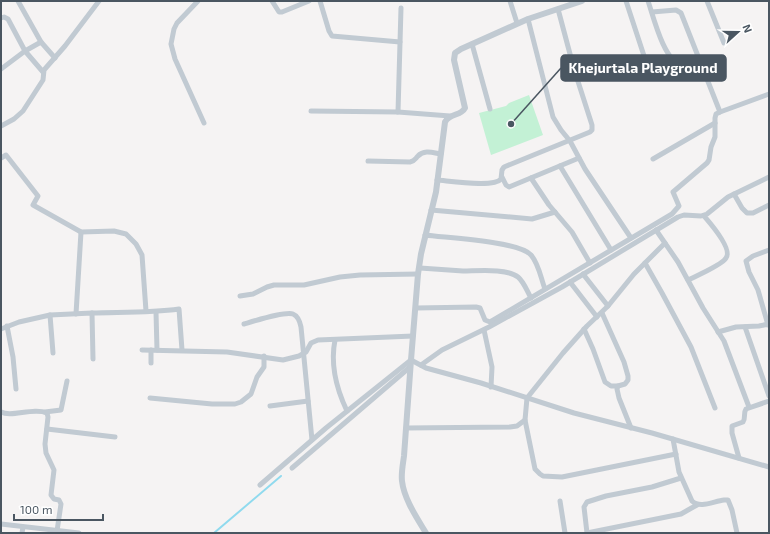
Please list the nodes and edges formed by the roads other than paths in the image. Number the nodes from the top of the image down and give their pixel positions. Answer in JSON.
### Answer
{"nodes":[{"id":1,"x":18,"y":1,"type":"edge"},
{"id":2,"x":99,"y":1,"type":"edge"},
{"id":3,"x":198,"y":1,"type":"edge"},
{"id":4,"x":272,"y":1,"type":"edge"},
{"id":5,"x":309,"y":1,"type":"edge"},
{"id":6,"x":320,"y":1,"type":"edge"},
{"id":7,"x":510,"y":1,"type":"edge"},
{"id":8,"x":582,"y":1,"type":"edge"},
{"id":9,"x":626,"y":1,"type":"edge"},
{"id":10,"x":648,"y":1,"type":"edge"},
{"id":11,"x":708,"y":1,"type":"edge"},
{"id":12,"x":401,"y":8,"type":"dead end"},
{"id":13,"x":558,"y":9,"type":"junction"},
{"id":14,"x":652,"y":12,"type":"junction"},
{"id":15,"x":1,"y":18,"type":"edge"},
{"id":16,"x":528,"y":19,"type":"junction"},
{"id":17,"x":518,"y":24,"type":"junction"},
{"id":18,"x":41,"y":42,"type":"junction"},
{"id":19,"x":400,"y":42,"type":"junction"},
{"id":20,"x":724,"y":43,"type":"dead end"},
{"id":21,"x":472,"y":44,"type":"junction"},
{"id":22,"x":25,"y":50,"type":"junction"},
{"id":23,"x":55,"y":58,"type":"junction"},
{"id":24,"x":699,"y":59,"type":"junction"},
{"id":25,"x":648,"y":68,"type":"dead end"},
{"id":26,"x":1,"y":69,"type":"edge"},
{"id":27,"x":43,"y":72,"type":"junction"},
{"id":28,"x":769,"y":94,"type":"edge"},
{"id":29,"x":490,"y":109,"type":"dead end"},
{"id":30,"x":311,"y":112,"type":"dead end"},
{"id":31,"x":398,"y":112,"type":"junction"},
{"id":32,"x":720,"y":112,"type":"junction"},
{"id":33,"x":450,"y":116,"type":"junction"},
{"id":34,"x":204,"y":123,"type":"dead end"},
{"id":35,"x":715,"y":123,"type":"junction"},
{"id":36,"x":1,"y":126,"type":"edge"},
{"id":37,"x":570,"y":141,"type":"junction"},
{"id":38,"x":441,"y":154,"type":"junction"},
{"id":39,"x":1,"y":158,"type":"edge"},
{"id":40,"x":578,"y":158,"type":"junction"},
{"id":41,"x":653,"y":159,"type":"dead end"},
{"id":42,"x":368,"y":161,"type":"dead end"},
{"id":43,"x":560,"y":166,"type":"junction"},
{"id":44,"x":502,"y":177,"type":"junction"},
{"id":45,"x":769,"y":177,"type":"edge"},
{"id":46,"x":531,"y":178,"type":"junction"},
{"id":47,"x":437,"y":180,"type":"junction"},
{"id":48,"x":734,"y":194,"type":"junction"},
{"id":49,"x":769,"y":205,"type":"edge"},
{"id":50,"x":431,"y":210,"type":"junction"},
{"id":51,"x":555,"y":212,"type":"junction"},
{"id":52,"x":704,"y":216,"type":"junction"},
{"id":53,"x":656,"y":230,"type":"junction"},
{"id":54,"x":81,"y":232,"type":"junction"},
{"id":55,"x":426,"y":235,"type":"junction"},
{"id":56,"x":631,"y":238,"type":"junction"},
{"id":57,"x":666,"y":243,"type":"junction"},
{"id":58,"x":611,"y":250,"type":"junction"},
{"id":59,"x":769,"y":250,"type":"edge"},
{"id":60,"x":590,"y":263,"type":"junction"},
{"id":61,"x":645,"y":264,"type":"junction"},
{"id":62,"x":419,"y":271,"type":"junction"},
{"id":63,"x":584,"y":274,"type":"junction"},
{"id":64,"x":688,"y":280,"type":"junction"},
{"id":65,"x":570,"y":282,"type":"junction"},
{"id":66,"x":545,"y":290,"type":"junction"},
{"id":67,"x":240,"y":296,"type":"dead end"},
{"id":68,"x":531,"y":298,"type":"junction"},
{"id":69,"x":608,"y":306,"type":"junction"},
{"id":70,"x":416,"y":308,"type":"junction"},
{"id":71,"x":146,"y":311,"type":"junction"},
{"id":72,"x":156,"y":312,"type":"junction"},
{"id":73,"x":92,"y":313,"type":"junction"},
{"id":74,"x":602,"y":313,"type":"junction"},
{"id":75,"x":76,"y":314,"type":"junction"},
{"id":76,"x":50,"y":315,"type":"junction"},
{"id":77,"x":597,"y":317,"type":"junction"},
{"id":78,"x":244,"y":324,"type":"dead end"},
{"id":79,"x":768,"y":324,"type":"edge"},
{"id":80,"x":7,"y":326,"type":"junction"},
{"id":81,"x":745,"y":327,"type":"junction"},
{"id":82,"x":1,"y":329,"type":"edge"},
{"id":83,"x":484,"y":330,"type":"junction"},
{"id":84,"x":584,"y":330,"type":"junction"},
{"id":85,"x":718,"y":332,"type":"junction"},
{"id":86,"x":413,"y":336,"type":"junction"},
{"id":87,"x":335,"y":340,"type":"junction"},
{"id":88,"x":142,"y":350,"type":"dead end"},
{"id":89,"x":154,"y":350,"type":"junction"},
{"id":90,"x":182,"y":350,"type":"junction"},
{"id":91,"x":53,"y":353,"type":"dead end"},
{"id":92,"x":303,"y":354,"type":"junction"},
{"id":93,"x":264,"y":356,"type":"junction"},
{"id":94,"x":93,"y":359,"type":"dead end"},
{"id":95,"x":411,"y":360,"type":"junction"},
{"id":96,"x":151,"y":363,"type":"dead end"},
{"id":97,"x":421,"y":365,"type":"junction"},
{"id":98,"x":410,"y":368,"type":"junction"},
{"id":99,"x":67,"y":381,"type":"dead end"},
{"id":100,"x":618,"y":386,"type":"junction"},
{"id":101,"x":491,"y":387,"type":"junction"},
{"id":102,"x":16,"y":389,"type":"dead end"},
{"id":103,"x":769,"y":396,"type":"edge"},
{"id":104,"x":150,"y":398,"type":"dead end"},
{"id":105,"x":527,"y":398,"type":"junction"},
{"id":106,"x":308,"y":401,"type":"junction"},
{"id":107,"x":769,"y":401,"type":"edge"},
{"id":108,"x":270,"y":406,"type":"dead end"},
{"id":109,"x":749,"y":407,"type":"junction"},
{"id":110,"x":715,"y":408,"type":"dead end"},
{"id":111,"x":347,"y":410,"type":"junction"},
{"id":112,"x":1,"y":412,"type":"edge"},
{"id":113,"x":45,"y":412,"type":"junction"},
{"id":114,"x":525,"y":420,"type":"junction"},
{"id":115,"x":406,"y":428,"type":"junction"},
{"id":116,"x":631,"y":428,"type":"junction"},
{"id":117,"x":47,"y":429,"type":"junction"},
{"id":118,"x":115,"y":437,"type":"dead end"},
{"id":119,"x":673,"y":439,"type":"junction"},
{"id":120,"x":312,"y":440,"type":"junction"},
{"id":121,"x":676,"y":454,"type":"junction"},
{"id":122,"x":738,"y":458,"type":"junction"},
{"id":123,"x":769,"y":467,"type":"edge"},
{"id":124,"x":292,"y":468,"type":"dead end"},
{"id":125,"x":681,"y":478,"type":"junction"},
{"id":126,"x":260,"y":485,"type":"dead end"},
{"id":127,"x":560,"y":500,"type":"dead end"},
{"id":128,"x":697,"y":505,"type":"junction"},
{"id":129,"x":1,"y":524,"type":"edge"},
{"id":130,"x":22,"y":527,"type":"junction"},
{"id":131,"x":57,"y":531,"type":"junction"},
{"id":132,"x":22,"y":533,"type":"edge"},
{"id":133,"x":79,"y":533,"type":"edge"},
{"id":134,"x":426,"y":533,"type":"edge"},
{"id":135,"x":565,"y":533,"type":"edge"},
{"id":136,"x":587,"y":533,"type":"edge"},
{"id":137,"x":737,"y":533,"type":"edge"}],
"edges":[{"from":1,"to":18,"type":"street"},
{"from":2,"to":23,"type":"street"},
{"from":3,"to":34,"type":"street"},
{"from":4,"to":5,"type":"street"},
{"from":6,"to":19,"type":"street"},
{"from":7,"to":17,"type":"street"},
{"from":8,"to":13,"type":"street"},
{"from":9,"to":25,"type":"street"},
{"from":10,"to":14,"type":"street"},
{"from":11,"to":20,"type":"street"},
{"from":12,"to":19,"type":"street"},
{"from":13,"to":16,"type":"street"},
{"from":13,"to":37,"type":"street"},
{"from":14,"to":24,"type":"street"},
{"from":14,"to":24,"type":"street"},
{"from":15,"to":22,"type":"street"},
{"from":16,"to":17,"type":"street"},
{"from":16,"to":37,"type":"street"},
{"from":17,"to":21,"type":"street"},
{"from":18,"to":22,"type":"street"},
{"from":18,"to":23,"type":"street"},
{"from":19,"to":31,"type":"street"},
{"from":21,"to":29,"type":"street"},
{"from":21,"to":33,"type":"street"},
{"from":22,"to":26,"type":"street"},
{"from":22,"to":27,"type":"street"},
{"from":23,"to":27,"type":"street"},
{"from":24,"to":32,"type":"street"},
{"from":27,"to":36,"type":"street"},
{"from":28,"to":32,"type":"street"},
{"from":30,"to":31,"type":"street"},
{"from":31,"to":33,"type":"street"},
{"from":32,"to":35,"type":"street"},
{"from":33,"to":38,"type":"street"},
{"from":35,"to":41,"type":"street"},
{"from":35,"to":56,"type":"street"},
{"from":37,"to":40,"type":"street"},
{"from":37,"to":44,"type":"street"},
{"from":38,"to":42,"type":"street"},
{"from":38,"to":47,"type":"street"},
{"from":39,"to":54,"type":"street"},
{"from":40,"to":43,"type":"street"},
{"from":40,"to":56,"type":"street"},
{"from":43,"to":46,"type":"street"},
{"from":43,"to":58,"type":"street"},
{"from":44,"to":46,"type":"street"},
{"from":44,"to":47,"type":"street"},
{"from":45,"to":48,"type":"street"},
{"from":46,"to":51,"type":"street"},
{"from":47,"to":50,"type":"street"},
{"from":48,"to":49,"type":"street"},
{"from":48,"to":52,"type":"street"},
{"from":50,"to":51,"type":"street"},
{"from":50,"to":55,"type":"street"},
{"from":51,"to":60,"type":"street"},
{"from":52,"to":53,"type":"street"},
{"from":52,"to":64,"type":"street"},
{"from":53,"to":57,"type":"street"},
{"from":53,"to":63,"type":"street"},
{"from":54,"to":71,"type":"street"},
{"from":54,"to":75,"type":"street"},
{"from":55,"to":62,"type":"street"},
{"from":55,"to":66,"type":"street"},
{"from":56,"to":58,"type":"street"},
{"from":57,"to":61,"type":"street"},
{"from":57,"to":64,"type":"street"},
{"from":58,"to":60,"type":"street"},
{"from":59,"to":79,"type":"street"},
{"from":60,"to":66,"type":"street"},
{"from":61,"to":69,"type":"street"},
{"from":61,"to":110,"type":"street"},
{"from":62,"to":67,"type":"street"},
{"from":62,"to":68,"type":"street"},
{"from":62,"to":70,"type":"street"},
{"from":63,"to":65,"type":"street"},
{"from":63,"to":69,"type":"street"},
{"from":64,"to":85,"type":"street"},
{"from":65,"to":77,"type":"street"},
{"from":65,"to":83,"type":"street"},
{"from":66,"to":68,"type":"street"},
{"from":68,"to":70,"type":"street"},
{"from":69,"to":74,"type":"street"},
{"from":70,"to":86,"type":"street"},
{"from":71,"to":72,"type":"street"},
{"from":71,"to":73,"type":"street"},
{"from":72,"to":89,"type":"street"},
{"from":72,"to":90,"type":"street"},
{"from":73,"to":75,"type":"street"},
{"from":73,"to":94,"type":"street"},
{"from":74,"to":77,"type":"street"},
{"from":74,"to":100,"type":"street"},
{"from":75,"to":76,"type":"street"},
{"from":76,"to":80,"type":"street"},
{"from":76,"to":91,"type":"street"},
{"from":77,"to":84,"type":"street"},
{"from":78,"to":92,"type":"street"},
{"from":79,"to":81,"type":"street"},
{"from":80,"to":82,"type":"street"},
{"from":80,"to":102,"type":"street"},
{"from":81,"to":85,"type":"street"},
{"from":81,"to":103,"type":"street"},
{"from":83,"to":97,"type":"street"},
{"from":83,"to":101,"type":"street"},
{"from":84,"to":100,"type":"street"},
{"from":84,"to":105,"type":"street"},
{"from":85,"to":109,"type":"street"},
{"from":86,"to":87,"type":"street"},
{"from":86,"to":95,"type":"street"},
{"from":87,"to":92,"type":"street"},
{"from":87,"to":111,"type":"street"},
{"from":88,"to":89,"type":"street"},
{"from":89,"to":90,"type":"street"},
{"from":89,"to":96,"type":"street"},
{"from":90,"to":93,"type":"street"},
{"from":92,"to":93,"type":"street"},
{"from":92,"to":106,"type":"street"},
{"from":93,"to":104,"type":"street"},
{"from":95,"to":97,"type":"street"},
{"from":95,"to":98,"type":"street"},
{"from":95,"to":111,"type":"street"},
{"from":97,"to":101,"type":"street"},
{"from":98,"to":115,"type":"street"},
{"from":98,"to":124,"type":"street"},
{"from":99,"to":113,"type":"street"},
{"from":100,"to":116,"type":"street"},
{"from":101,"to":105,"type":"street"},
{"from":105,"to":114,"type":"street"},
{"from":105,"to":116,"type":"street"},
{"from":106,"to":108,"type":"street"},
{"from":106,"to":120,"type":"street"},
{"from":107,"to":109,"type":"street"},
{"from":109,"to":122,"type":"street"},
{"from":111,"to":120,"type":"street"},
{"from":112,"to":113,"type":"street"},
{"from":113,"to":117,"type":"street"},
{"from":114,"to":115,"type":"street"},
{"from":114,"to":121,"type":"street"},
{"from":115,"to":134,"type":"street"},
{"from":116,"to":119,"type":"street"},
{"from":117,"to":118,"type":"street"},
{"from":117,"to":131,"type":"street"},
{"from":119,"to":121,"type":"street"},
{"from":119,"to":122,"type":"street"},
{"from":120,"to":126,"type":"street"},
{"from":121,"to":125,"type":"street"},
{"from":122,"to":123,"type":"street"},
{"from":125,"to":128,"type":"street"},
{"from":125,"to":136,"type":"street"},
{"from":127,"to":135,"type":"street"},
{"from":128,"to":136,"type":"street"},
{"from":128,"to":137,"type":"street"},
{"from":129,"to":130,"type":"street"},
{"from":130,"to":131,"type":"street"},
{"from":130,"to":132,"type":"street"},
{"from":131,"to":133,"type":"street"}]}
